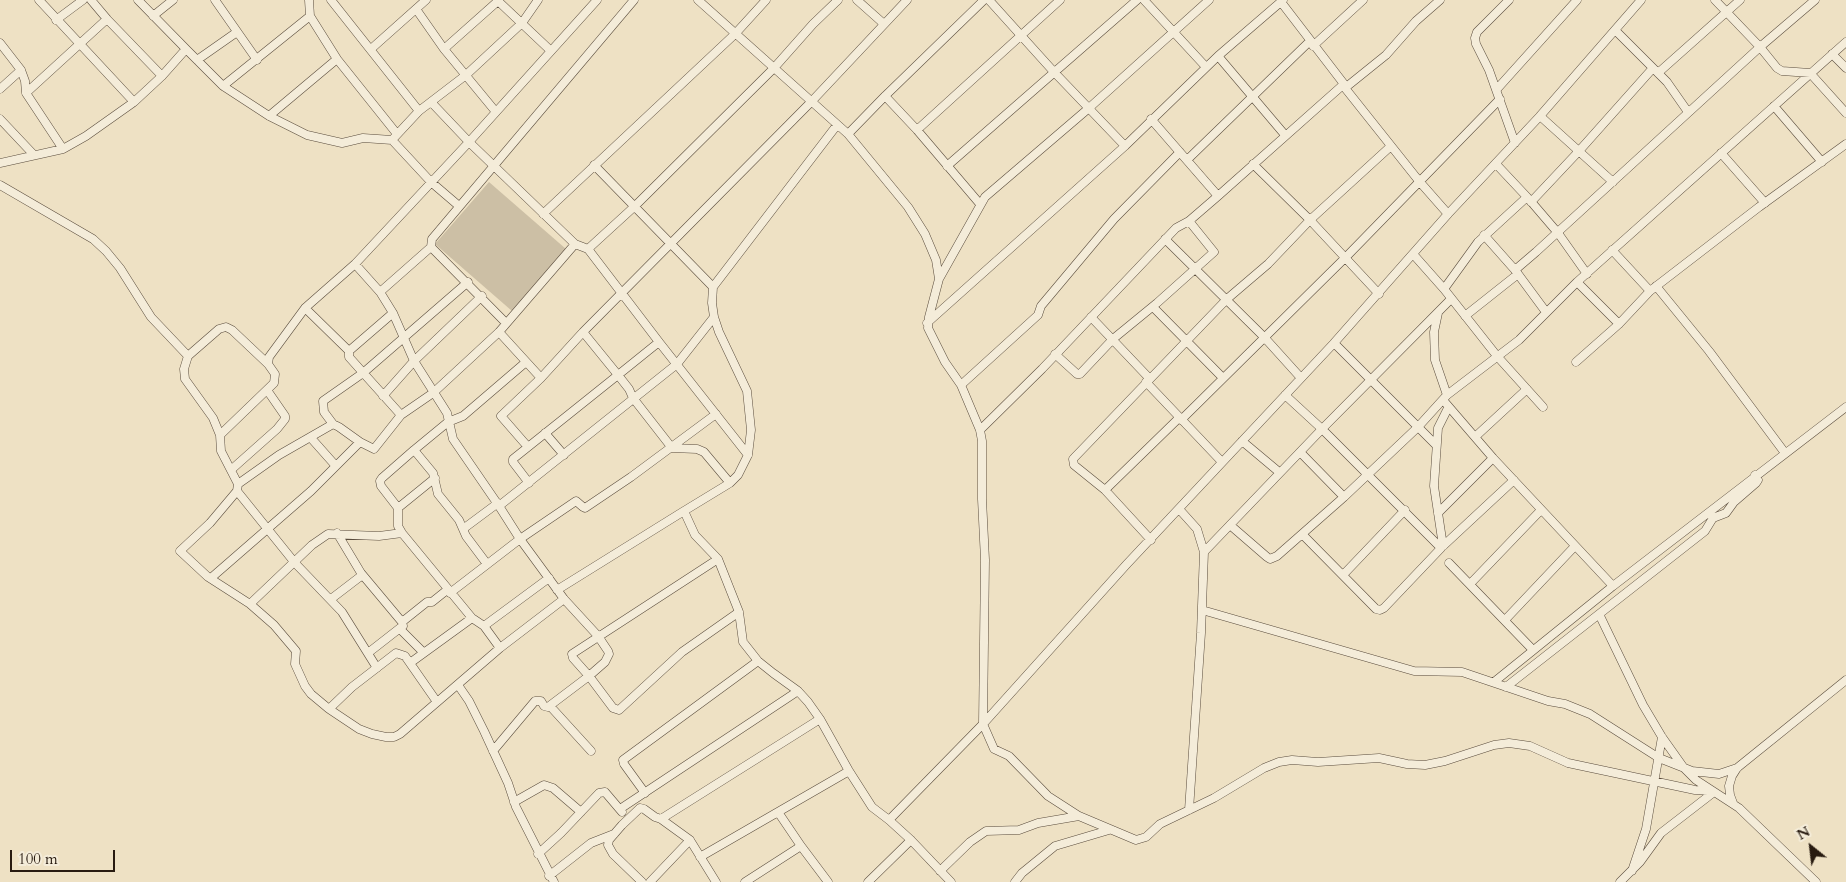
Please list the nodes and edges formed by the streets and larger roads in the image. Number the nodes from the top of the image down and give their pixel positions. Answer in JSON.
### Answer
{"nodes":[{"id":1,"x":38,"y":0,"type":"edge"},
{"id":2,"x":83,"y":0,"type":"edge"},
{"id":3,"x":91,"y":0,"type":"edge"},
{"id":4,"x":138,"y":0,"type":"edge"},
{"id":5,"x":173,"y":0,"type":"edge"},
{"id":6,"x":426,"y":0,"type":"edge"},
{"id":7,"x":497,"y":0,"type":"edge"},
{"id":8,"x":538,"y":0,"type":"edge"},
{"id":9,"x":597,"y":0,"type":"edge"},
{"id":10,"x":634,"y":0,"type":"edge"},
{"id":11,"x":699,"y":0,"type":"edge"},
{"id":12,"x":766,"y":0,"type":"edge"},
{"id":13,"x":838,"y":0,"type":"edge"},
{"id":14,"x":858,"y":0,"type":"edge"},
{"id":15,"x":907,"y":0,"type":"edge"},
{"id":16,"x":984,"y":0,"type":"edge"},
{"id":17,"x":989,"y":0,"type":"edge"},
{"id":18,"x":1060,"y":0,"type":"edge"},
{"id":19,"x":1137,"y":0,"type":"edge"},
{"id":20,"x":1144,"y":0,"type":"edge"},
{"id":21,"x":1209,"y":0,"type":"edge"},
{"id":22,"x":1363,"y":0,"type":"edge"},
{"id":23,"x":1440,"y":0,"type":"edge"},
{"id":24,"x":1509,"y":0,"type":"edge"},
{"id":25,"x":1577,"y":0,"type":"edge"},
{"id":26,"x":1641,"y":0,"type":"edge"},
{"id":27,"x":1715,"y":0,"type":"edge"},
{"id":28,"x":1740,"y":0,"type":"edge"},
{"id":29,"x":1815,"y":0,"type":"edge"},
{"id":30,"x":217,"y":1,"type":"edge"},
{"id":31,"x":307,"y":1,"type":"edge"},
{"id":32,"x":334,"y":1,"type":"edge"},
{"id":33,"x":1282,"y":1,"type":"edge"},
{"id":34,"x":416,"y":9,"type":"junction"},
{"id":35,"x":1726,"y":12,"type":"junction"},
{"id":36,"x":154,"y":16,"type":"junction"},
{"id":37,"x":310,"y":16,"type":"junction"},
{"id":38,"x":107,"y":19,"type":"junction"},
{"id":39,"x":56,"y":20,"type":"junction"},
{"id":40,"x":522,"y":23,"type":"junction"},
{"id":41,"x":884,"y":24,"type":"junction"},
{"id":42,"x":1615,"y":30,"type":"junction"},
{"id":43,"x":237,"y":32,"type":"junction"},
{"id":44,"x":1174,"y":32,"type":"junction"},
{"id":45,"x":735,"y":34,"type":"junction"},
{"id":46,"x":1021,"y":35,"type":"junction"},
{"id":47,"x":1846,"y":42,"type":"edge"},
{"id":48,"x":0,"y":43,"type":"edge"},
{"id":49,"x":81,"y":44,"type":"junction"},
{"id":50,"x":1312,"y":44,"type":"junction"},
{"id":51,"x":1760,"y":47,"type":"junction"},
{"id":52,"x":186,"y":49,"type":"junction"},
{"id":53,"x":371,"y":49,"type":"junction"},
{"id":54,"x":444,"y":49,"type":"junction"},
{"id":55,"x":551,"y":51,"type":"junction"},
{"id":56,"x":1832,"y":54,"type":"junction"},
{"id":57,"x":1218,"y":56,"type":"junction"},
{"id":58,"x":338,"y":59,"type":"junction"},
{"id":59,"x":197,"y":60,"type":"junction"},
{"id":60,"x":257,"y":60,"type":"junction"},
{"id":61,"x":1206,"y":67,"type":"junction"},
{"id":62,"x":774,"y":68,"type":"junction"},
{"id":63,"x":1846,"y":68,"type":"edge"},
{"id":64,"x":22,"y":70,"type":"junction"},
{"id":65,"x":1655,"y":71,"type":"junction"},
{"id":66,"x":1054,"y":72,"type":"junction"},
{"id":67,"x":1810,"y":73,"type":"junction"},
{"id":68,"x":466,"y":75,"type":"junction"},
{"id":69,"x":162,"y":76,"type":"junction"},
{"id":70,"x":223,"y":86,"type":"junction"},
{"id":71,"x":1344,"y":86,"type":"junction"},
{"id":72,"x":0,"y":89,"type":"edge"},
{"id":73,"x":1496,"y":89,"type":"junction"},
{"id":74,"x":26,"y":93,"type":"junction"},
{"id":75,"x":884,"y":96,"type":"junction"},
{"id":76,"x":1253,"y":98,"type":"junction"},
{"id":77,"x":1500,"y":98,"type":"junction"},
{"id":78,"x":134,"y":102,"type":"junction"},
{"id":79,"x":430,"y":102,"type":"junction"},
{"id":80,"x":812,"y":102,"type":"junction"},
{"id":81,"x":1774,"y":106,"type":"junction"},
{"id":82,"x":1089,"y":108,"type":"junction"},
{"id":83,"x":419,"y":111,"type":"junction"},
{"id":84,"x":496,"y":112,"type":"junction"},
{"id":85,"x":1688,"y":112,"type":"junction"},
{"id":86,"x":1846,"y":113,"type":"edge"},
{"id":87,"x":269,"y":116,"type":"junction"},
{"id":88,"x":1540,"y":116,"type":"junction"},
{"id":89,"x":0,"y":119,"type":"edge"},
{"id":90,"x":1151,"y":119,"type":"junction"},
{"id":91,"x":837,"y":125,"type":"junction"},
{"id":92,"x":917,"y":130,"type":"junction"},
{"id":93,"x":848,"y":134,"type":"junction"},
{"id":94,"x":1285,"y":135,"type":"junction"},
{"id":95,"x":395,"y":137,"type":"junction"},
{"id":96,"x":469,"y":142,"type":"junction"},
{"id":97,"x":1516,"y":143,"type":"junction"},
{"id":98,"x":1846,"y":144,"type":"edge"},
{"id":99,"x":1125,"y":146,"type":"junction"},
{"id":100,"x":1391,"y":146,"type":"junction"},
{"id":101,"x":63,"y":149,"type":"junction"},
{"id":102,"x":1579,"y":151,"type":"junction"},
{"id":103,"x":1180,"y":152,"type":"junction"},
{"id":104,"x":1721,"y":153,"type":"junction"},
{"id":105,"x":34,"y":156,"type":"junction"},
{"id":106,"x":1186,"y":160,"type":"junction"},
{"id":107,"x":1822,"y":162,"type":"junction"},
{"id":108,"x":0,"y":163,"type":"edge"},
{"id":109,"x":1253,"y":164,"type":"junction"},
{"id":110,"x":1496,"y":164,"type":"junction"},
{"id":111,"x":594,"y":165,"type":"junction"},
{"id":112,"x":495,"y":166,"type":"junction"},
{"id":113,"x":947,"y":166,"type":"junction"},
{"id":114,"x":1419,"y":181,"type":"junction"},
{"id":115,"x":431,"y":182,"type":"junction"},
{"id":116,"x":1613,"y":182,"type":"junction"},
{"id":117,"x":0,"y":185,"type":"edge"},
{"id":118,"x":1218,"y":196,"type":"junction"},
{"id":119,"x":1529,"y":199,"type":"junction"},
{"id":120,"x":1765,"y":203,"type":"junction"},
{"id":121,"x":980,"y":204,"type":"junction"},
{"id":122,"x":459,"y":206,"type":"junction"},
{"id":123,"x":635,"y":206,"type":"junction"},
{"id":124,"x":543,"y":214,"type":"junction"},
{"id":125,"x":1448,"y":214,"type":"junction"},
{"id":126,"x":1310,"y":220,"type":"junction"},
{"id":127,"x":1189,"y":221,"type":"junction"},
{"id":128,"x":1558,"y":232,"type":"junction"},
{"id":129,"x":1484,"y":235,"type":"junction"},
{"id":130,"x":1165,"y":239,"type":"junction"},
{"id":131,"x":574,"y":244,"type":"junction"},
{"id":132,"x":670,"y":245,"type":"junction"},
{"id":133,"x":432,"y":246,"type":"junction"},
{"id":134,"x":588,"y":249,"type":"junction"},
{"id":135,"x":1612,"y":250,"type":"junction"},
{"id":136,"x":1413,"y":254,"type":"junction"},
{"id":137,"x":1346,"y":257,"type":"junction"},
{"id":138,"x":355,"y":264,"type":"junction"},
{"id":139,"x":1195,"y":270,"type":"junction"},
{"id":140,"x":1516,"y":272,"type":"junction"},
{"id":141,"x":1587,"y":274,"type":"junction"},
{"id":142,"x":939,"y":279,"type":"junction"},
{"id":143,"x":468,"y":282,"type":"junction"},
{"id":144,"x":1577,"y":282,"type":"junction"},
{"id":145,"x":713,"y":287,"type":"junction"},
{"id":146,"x":1653,"y":288,"type":"junction"},
{"id":147,"x":1444,"y":289,"type":"junction"},
{"id":148,"x":380,"y":292,"type":"junction"},
{"id":149,"x":621,"y":294,"type":"junction"},
{"id":150,"x":1378,"y":294,"type":"junction"},
{"id":151,"x":482,"y":296,"type":"junction"},
{"id":152,"x":1227,"y":299,"type":"junction"},
{"id":153,"x":1452,"y":299,"type":"junction"},
{"id":154,"x":1153,"y":307,"type":"junction"},
{"id":155,"x":305,"y":308,"type":"junction"},
{"id":156,"x":1546,"y":312,"type":"junction"},
{"id":157,"x":393,"y":313,"type":"junction"},
{"id":158,"x":1438,"y":313,"type":"junction"},
{"id":159,"x":1091,"y":316,"type":"junction"},
{"id":160,"x":1465,"y":316,"type":"junction"},
{"id":161,"x":714,"y":317,"type":"junction"},
{"id":162,"x":506,"y":323,"type":"junction"},
{"id":163,"x":928,"y":323,"type":"junction"},
{"id":164,"x":1619,"y":324,"type":"junction"},
{"id":165,"x":499,"y":332,"type":"junction"},
{"id":166,"x":583,"y":332,"type":"junction"},
{"id":167,"x":1264,"y":337,"type":"junction"},
{"id":168,"x":404,"y":338,"type":"junction"},
{"id":169,"x":1113,"y":339,"type":"junction"},
{"id":170,"x":1186,"y":341,"type":"junction"},
{"id":171,"x":659,"y":342,"type":"junction"},
{"id":172,"x":1334,"y":344,"type":"junction"},
{"id":173,"x":350,"y":351,"type":"junction"},
{"id":174,"x":1055,"y":354,"type":"junction"},
{"id":175,"x":188,"y":356,"type":"junction"},
{"id":176,"x":1497,"y":356,"type":"junction"},
{"id":177,"x":414,"y":361,"type":"junction"},
{"id":178,"x":526,"y":362,"type":"junction"},
{"id":179,"x":1576,"y":362,"type":"dead end"},
{"id":180,"x":268,"y":364,"type":"junction"},
{"id":181,"x":677,"y":364,"type":"junction"},
{"id":182,"x":363,"y":373,"type":"junction"},
{"id":183,"x":618,"y":375,"type":"junction"},
{"id":184,"x":541,"y":378,"type":"junction"},
{"id":185,"x":1223,"y":378,"type":"junction"},
{"id":186,"x":1302,"y":378,"type":"junction"},
{"id":187,"x":1371,"y":379,"type":"junction"},
{"id":188,"x":1148,"y":380,"type":"junction"},
{"id":189,"x":961,"y":385,"type":"junction"},
{"id":190,"x":1527,"y":389,"type":"junction"},
{"id":191,"x":267,"y":390,"type":"junction"},
{"id":192,"x":433,"y":392,"type":"junction"},
{"id":193,"x":1285,"y":395,"type":"junction"},
{"id":194,"x":383,"y":396,"type":"junction"},
{"id":195,"x":1445,"y":397,"type":"junction"},
{"id":196,"x":633,"y":398,"type":"junction"},
{"id":197,"x":1543,"y":407,"type":"dead end"},
{"id":198,"x":1846,"y":407,"type":"edge"},
{"id":199,"x":1448,"y":408,"type":"junction"},
{"id":200,"x":716,"y":414,"type":"junction"},
{"id":201,"x":401,"y":415,"type":"junction"},
{"id":202,"x":1180,"y":419,"type":"junction"},
{"id":203,"x":448,"y":422,"type":"junction"},
{"id":204,"x":333,"y":424,"type":"junction"},
{"id":205,"x":1418,"y":427,"type":"junction"},
{"id":206,"x":1322,"y":429,"type":"junction"},
{"id":207,"x":980,"y":430,"type":"junction"},
{"id":208,"x":545,"y":433,"type":"junction"},
{"id":209,"x":220,"y":435,"type":"junction"},
{"id":210,"x":1475,"y":437,"type":"junction"},
{"id":211,"x":311,"y":438,"type":"junction"},
{"id":212,"x":1242,"y":440,"type":"junction"},
{"id":213,"x":360,"y":442,"type":"junction"},
{"id":214,"x":1436,"y":445,"type":"junction"},
{"id":215,"x":528,"y":447,"type":"junction"},
{"id":216,"x":672,"y":448,"type":"junction"},
{"id":217,"x":414,"y":450,"type":"junction"},
{"id":218,"x":1300,"y":452,"type":"junction"},
{"id":219,"x":1785,"y":453,"type":"junction"},
{"id":220,"x":564,"y":455,"type":"junction"},
{"id":221,"x":748,"y":455,"type":"junction"},
{"id":222,"x":1493,"y":458,"type":"junction"},
{"id":223,"x":1222,"y":462,"type":"junction"},
{"id":224,"x":336,"y":465,"type":"junction"},
{"id":225,"x":232,"y":469,"type":"junction"},
{"id":226,"x":1279,"y":472,"type":"junction"},
{"id":227,"x":1368,"y":475,"type":"junction"},
{"id":228,"x":1755,"y":475,"type":"junction"},
{"id":229,"x":435,"y":478,"type":"junction"},
{"id":230,"x":1514,"y":480,"type":"junction"},
{"id":231,"x":529,"y":483,"type":"junction"},
{"id":232,"x":730,"y":483,"type":"junction"},
{"id":233,"x":238,"y":487,"type":"junction"},
{"id":234,"x":1105,"y":490,"type":"junction"},
{"id":235,"x":1344,"y":497,"type":"junction"},
{"id":236,"x":499,"y":505,"type":"junction"},
{"id":237,"x":398,"y":508,"type":"junction"},
{"id":238,"x":1179,"y":509,"type":"junction"},
{"id":239,"x":1405,"y":510,"type":"junction"},
{"id":240,"x":1541,"y":510,"type":"junction"},
{"id":241,"x":684,"y":511,"type":"junction"},
{"id":242,"x":1438,"y":513,"type":"junction"},
{"id":243,"x":1230,"y":525,"type":"junction"},
{"id":244,"x":266,"y":528,"type":"junction"},
{"id":245,"x":463,"y":529,"type":"junction"},
{"id":246,"x":337,"y":533,"type":"junction"},
{"id":247,"x":402,"y":533,"type":"junction"},
{"id":248,"x":1302,"y":534,"type":"junction"},
{"id":249,"x":520,"y":539,"type":"junction"},
{"id":250,"x":1151,"y":540,"type":"junction"},
{"id":251,"x":1575,"y":546,"type":"junction"},
{"id":252,"x":1442,"y":547,"type":"junction"},
{"id":253,"x":1204,"y":552,"type":"junction"},
{"id":254,"x":718,"y":559,"type":"junction"},
{"id":255,"x":295,"y":562,"type":"junction"},
{"id":256,"x":1449,"y":563,"type":"dead end"},
{"id":257,"x":487,"y":564,"type":"junction"},
{"id":258,"x":361,"y":573,"type":"junction"},
{"id":259,"x":1343,"y":575,"type":"junction"},
{"id":260,"x":211,"y":578,"type":"junction"},
{"id":261,"x":549,"y":578,"type":"junction"},
{"id":262,"x":1470,"y":584,"type":"junction"},
{"id":263,"x":1613,"y":586,"type":"junction"},
{"id":264,"x":557,"y":590,"type":"junction"},
{"id":265,"x":449,"y":592,"type":"junction"},
{"id":266,"x":331,"y":599,"type":"junction"},
{"id":267,"x":564,"y":599,"type":"junction"},
{"id":268,"x":250,"y":604,"type":"junction"},
{"id":269,"x":1202,"y":610,"type":"junction"},
{"id":270,"x":739,"y":612,"type":"junction"},
{"id":271,"x":1599,"y":614,"type":"junction"},
{"id":272,"x":472,"y":618,"type":"junction"},
{"id":273,"x":1505,"y":620,"type":"junction"},
{"id":274,"x":401,"y":625,"type":"junction"},
{"id":275,"x":484,"y":626,"type":"junction"},
{"id":276,"x":598,"y":636,"type":"junction"},
{"id":277,"x":500,"y":648,"type":"junction"},
{"id":278,"x":1533,"y":650,"type":"junction"},
{"id":279,"x":368,"y":653,"type":"junction"},
{"id":280,"x":424,"y":653,"type":"junction"},
{"id":281,"x":758,"y":661,"type":"junction"},
{"id":282,"x":410,"y":663,"type":"junction"},
{"id":283,"x":377,"y":668,"type":"junction"},
{"id":284,"x":589,"y":676,"type":"junction"},
{"id":285,"x":1846,"y":680,"type":"edge"},
{"id":286,"x":1494,"y":682,"type":"junction"},
{"id":287,"x":458,"y":685,"type":"junction"},
{"id":288,"x":1506,"y":687,"type":"junction"},
{"id":289,"x":798,"y":691,"type":"junction"},
{"id":290,"x":437,"y":702,"type":"junction"},
{"id":291,"x":550,"y":706,"type":"junction"},
{"id":292,"x":329,"y":709,"type":"junction"},
{"id":293,"x":820,"y":719,"type":"junction"},
{"id":294,"x":983,"y":724,"type":"junction"},
{"id":295,"x":1662,"y":737,"type":"junction"},
{"id":296,"x":493,"y":751,"type":"junction"},
{"id":297,"x":591,"y":751,"type":"dead end"},
{"id":298,"x":1659,"y":758,"type":"junction"},
{"id":299,"x":1684,"y":768,"type":"junction"},
{"id":300,"x":1737,"y":768,"type":"junction"},
{"id":301,"x":848,"y":771,"type":"junction"},
{"id":302,"x":1654,"y":780,"type":"junction"},
{"id":303,"x":1713,"y":791,"type":"junction"},
{"id":304,"x":645,"y":793,"type":"junction"},
{"id":305,"x":514,"y":802,"type":"junction"},
{"id":306,"x":1734,"y":804,"type":"junction"},
{"id":307,"x":620,"y":809,"type":"junction"},
{"id":308,"x":1189,"y":810,"type":"junction"},
{"id":309,"x":580,"y":812,"type":"junction"},
{"id":310,"x":778,"y":812,"type":"junction"},
{"id":311,"x":1079,"y":816,"type":"junction"},
{"id":312,"x":628,"y":819,"type":"junction"},
{"id":313,"x":661,"y":819,"type":"junction"},
{"id":314,"x":889,"y":820,"type":"junction"},
{"id":315,"x":1109,"y":830,"type":"junction"},
{"id":316,"x":614,"y":834,"type":"junction"},
{"id":317,"x":690,"y":840,"type":"junction"},
{"id":318,"x":911,"y":840,"type":"junction"},
{"id":319,"x":801,"y":846,"type":"junction"},
{"id":320,"x":538,"y":854,"type":"junction"},
{"id":321,"x":700,"y":857,"type":"junction"},
{"id":322,"x":940,"y":871,"type":"junction"},
{"id":323,"x":1632,"y":871,"type":"junction"},
{"id":324,"x":552,"y":879,"type":"edge"},
{"id":325,"x":642,"y":882,"type":"edge"},
{"id":326,"x":650,"y":882,"type":"edge"},
{"id":327,"x":716,"y":882,"type":"edge"},
{"id":328,"x":745,"y":882,"type":"edge"},
{"id":329,"x":828,"y":882,"type":"edge"},
{"id":330,"x":868,"y":882,"type":"edge"},
{"id":331,"x":951,"y":882,"type":"edge"},
{"id":332,"x":1015,"y":882,"type":"edge"},
{"id":333,"x":1620,"y":882,"type":"edge"},
{"id":334,"x":1816,"y":882,"type":"edge"}],
"edges":[{"from":1,"to":39,"type":"street"},
{"from":2,"to":39,"type":"street"},
{"from":3,"to":38,"type":"street"},
{"from":4,"to":36,"type":"street"},
{"from":5,"to":36,"type":"street"},
{"from":6,"to":34,"type":"street"},
{"from":7,"to":40,"type":"street"},
{"from":7,"to":54,"type":"street"},
{"from":8,"to":40,"type":"street"},
{"from":9,"to":55,"type":"street"},
{"from":10,"to":112,"type":"street"},
{"from":11,"to":45,"type":"street"},
{"from":12,"to":45,"type":"street"},
{"from":13,"to":62,"type":"street"},
{"from":14,"to":41,"type":"street"},
{"from":15,"to":41,"type":"street"},
{"from":16,"to":75,"type":"street"},
{"from":17,"to":46,"type":"street"},
{"from":18,"to":46,"type":"street"},
{"from":19,"to":66,"type":"street"},
{"from":20,"to":44,"type":"street"},
{"from":21,"to":44,"type":"street"},
{"from":22,"to":50,"type":"street"},
{"from":23,"to":71,"type":"street"},
{"from":24,"to":73,"type":"street"},
{"from":25,"to":73,"type":"street"},
{"from":26,"to":42,"type":"street"},
{"from":27,"to":35,"type":"street"},
{"from":28,"to":35,"type":"street"},
{"from":29,"to":51,"type":"street"},
{"from":30,"to":43,"type":"street"},
{"from":31,"to":37,"type":"street"},
{"from":32,"to":53,"type":"street"},
{"from":33,"to":50,"type":"street"},
{"from":33,"to":57,"type":"street"},
{"from":34,"to":53,"type":"street"},
{"from":34,"to":54,"type":"street"},
{"from":35,"to":51,"type":"street"},
{"from":35,"to":65,"type":"street"},
{"from":36,"to":52,"type":"street"},
{"from":37,"to":58,"type":"street"},
{"from":37,"to":60,"type":"street"},
{"from":38,"to":49,"type":"street"},
{"from":38,"to":69,"type":"street"},
{"from":39,"to":49,"type":"street"},
{"from":40,"to":55,"type":"street"},
{"from":40,"to":68,"type":"street"},
{"from":41,"to":80,"type":"street"},
{"from":42,"to":65,"type":"street"},
{"from":42,"to":88,"type":"street"},
{"from":43,"to":59,"type":"street"},
{"from":43,"to":60,"type":"street"},
{"from":44,"to":61,"type":"street"},
{"from":44,"to":82,"type":"street"},
{"from":45,"to":62,"type":"street"},
{"from":45,"to":111,"type":"street"},
{"from":46,"to":66,"type":"street"},
{"from":46,"to":92,"type":"street"},
{"from":47,"to":56,"type":"street"},
{"from":48,"to":64,"type":"street"},
{"from":49,"to":74,"type":"street"},
{"from":49,"to":78,"type":"street"},
{"from":50,"to":71,"type":"street"},
{"from":50,"to":76,"type":"street"},
{"from":51,"to":67,"type":"street"},
{"from":51,"to":85,"type":"street"},
{"from":52,"to":59,"type":"street"},
{"from":52,"to":69,"type":"street"},
{"from":53,"to":83,"type":"street"},
{"from":54,"to":68,"type":"street"},
{"from":55,"to":84,"type":"street"},
{"from":56,"to":63,"type":"street"},
{"from":56,"to":67,"type":"street"},
{"from":57,"to":61,"type":"street"},
{"from":57,"to":76,"type":"street"},
{"from":58,"to":87,"type":"street"},
{"from":58,"to":95,"type":"street"},
{"from":59,"to":70,"type":"street"},
{"from":60,"to":70,"type":"street"},
{"from":61,"to":90,"type":"street"},
{"from":62,"to":80,"type":"street"},
{"from":62,"to":123,"type":"street"},
{"from":64,"to":72,"type":"street"},
{"from":64,"to":74,"type":"street"},
{"from":65,"to":85,"type":"street"},
{"from":65,"to":102,"type":"street"},
{"from":66,"to":82,"type":"street"},
{"from":66,"to":113,"type":"street"},
{"from":67,"to":81,"type":"street"},
{"from":67,"to":86,"type":"street"},
{"from":68,"to":79,"type":"street"},
{"from":68,"to":84,"type":"street"},
{"from":69,"to":78,"type":"street"},
{"from":70,"to":87,"type":"street"},
{"from":71,"to":94,"type":"street"},
{"from":71,"to":100,"type":"street"},
{"from":73,"to":77,"type":"street"},
{"from":74,"to":101,"type":"street"},
{"from":75,"to":92,"type":"street"},
{"from":75,"to":93,"type":"street"},
{"from":76,"to":94,"type":"street"},
{"from":76,"to":106,"type":"street"},
{"from":77,"to":97,"type":"street"},
{"from":77,"to":114,"type":"street"},
{"from":78,"to":101,"type":"street"},
{"from":79,"to":83,"type":"street"},
{"from":79,"to":96,"type":"street"},
{"from":80,"to":91,"type":"street"},
{"from":80,"to":132,"type":"street"},
{"from":81,"to":104,"type":"street"},
{"from":81,"to":107,"type":"street"},
{"from":82,"to":99,"type":"street"},
{"from":82,"to":121,"type":"street"},
{"from":83,"to":95,"type":"street"},
{"from":84,"to":96,"type":"street"},
{"from":85,"to":116,"type":"street"},
{"from":87,"to":95,"type":"street"},
{"from":88,"to":97,"type":"street"},
{"from":88,"to":102,"type":"street"},
{"from":89,"to":105,"type":"street"},
{"from":90,"to":99,"type":"street"},
{"from":90,"to":103,"type":"street"},
{"from":91,"to":93,"type":"street"},
{"from":91,"to":145,"type":"street"},
{"from":92,"to":113,"type":"street"},
{"from":93,"to":142,"type":"street"},
{"from":94,"to":109,"type":"street"},
{"from":95,"to":115,"type":"street"},
{"from":96,"to":112,"type":"street"},
{"from":96,"to":115,"type":"street"},
{"from":97,"to":110,"type":"street"},
{"from":98,"to":107,"type":"street"},
{"from":99,"to":163,"type":"street"},
{"from":100,"to":114,"type":"street"},
{"from":100,"to":126,"type":"street"},
{"from":101,"to":105,"type":"street"},
{"from":102,"to":116,"type":"street"},
{"from":102,"to":119,"type":"street"},
{"from":103,"to":106,"type":"street"},
{"from":103,"to":189,"type":"street"},
{"from":104,"to":120,"type":"street"},
{"from":104,"to":135,"type":"street"},
{"from":105,"to":108,"type":"street"},
{"from":106,"to":118,"type":"street"},
{"from":107,"to":120,"type":"street"},
{"from":109,"to":118,"type":"street"},
{"from":109,"to":126,"type":"street"},
{"from":110,"to":119,"type":"street"},
{"from":110,"to":125,"type":"street"},
{"from":111,"to":123,"type":"street"},
{"from":111,"to":124,"type":"street"},
{"from":112,"to":122,"type":"street"},
{"from":112,"to":124,"type":"street"},
{"from":113,"to":121,"type":"street"},
{"from":114,"to":125,"type":"street"},
{"from":114,"to":137,"type":"street"},
{"from":115,"to":122,"type":"street"},
{"from":115,"to":138,"type":"street"},
{"from":116,"to":128,"type":"street"},
{"from":117,"to":175,"type":"street"},
{"from":118,"to":127,"type":"street"},
{"from":119,"to":128,"type":"street"},
{"from":119,"to":129,"type":"street"},
{"from":120,"to":146,"type":"street"},
{"from":121,"to":142,"type":"street"},
{"from":122,"to":133,"type":"street"},
{"from":123,"to":132,"type":"street"},
{"from":123,"to":134,"type":"street"},
{"from":124,"to":131,"type":"street"},
{"from":125,"to":136,"type":"street"},
{"from":126,"to":137,"type":"street"},
{"from":126,"to":152,"type":"street"},
{"from":127,"to":130,"type":"street"},
{"from":127,"to":139,"type":"street"},
{"from":128,"to":140,"type":"street"},
{"from":128,"to":141,"type":"street"},
{"from":129,"to":140,"type":"street"},
{"from":129,"to":147,"type":"street"},
{"from":130,"to":139,"type":"street"},
{"from":130,"to":159,"type":"street"},
{"from":131,"to":134,"type":"street"},
{"from":131,"to":162,"type":"street"},
{"from":132,"to":145,"type":"street"},
{"from":132,"to":149,"type":"street"},
{"from":133,"to":143,"type":"street"},
{"from":133,"to":148,"type":"street"},
{"from":134,"to":149,"type":"street"},
{"from":135,"to":141,"type":"street"},
{"from":135,"to":146,"type":"street"},
{"from":136,"to":147,"type":"street"},
{"from":136,"to":150,"type":"street"},
{"from":137,"to":150,"type":"street"},
{"from":137,"to":167,"type":"street"},
{"from":138,"to":148,"type":"street"},
{"from":138,"to":155,"type":"street"},
{"from":139,"to":152,"type":"street"},
{"from":139,"to":154,"type":"street"},
{"from":140,"to":156,"type":"street"},
{"from":140,"to":160,"type":"street"},
{"from":141,"to":144,"type":"street"},
{"from":142,"to":163,"type":"street"},
{"from":143,"to":151,"type":"street"},
{"from":143,"to":168,"type":"street"},
{"from":144,"to":156,"type":"street"},
{"from":144,"to":164,"type":"street"},
{"from":145,"to":161,"type":"street"},
{"from":146,"to":164,"type":"street"},
{"from":146,"to":219,"type":"street"},
{"from":147,"to":153,"type":"street"},
{"from":148,"to":157,"type":"street"},
{"from":149,"to":166,"type":"street"},
{"from":149,"to":171,"type":"street"},
{"from":150,"to":172,"type":"street"},
{"from":151,"to":162,"type":"street"},
{"from":151,"to":177,"type":"street"},
{"from":152,"to":167,"type":"street"},
{"from":152,"to":170,"type":"street"},
{"from":153,"to":158,"type":"street"},
{"from":153,"to":160,"type":"street"},
{"from":154,"to":169,"type":"street"},
{"from":154,"to":170,"type":"street"},
{"from":155,"to":173,"type":"street"},
{"from":155,"to":180,"type":"street"},
{"from":156,"to":176,"type":"street"},
{"from":157,"to":168,"type":"street"},
{"from":157,"to":173,"type":"street"},
{"from":158,"to":187,"type":"street"},
{"from":158,"to":195,"type":"street"},
{"from":159,"to":169,"type":"street"},
{"from":159,"to":174,"type":"street"},
{"from":160,"to":176,"type":"street"},
{"from":161,"to":181,"type":"street"},
{"from":161,"to":221,"type":"street"},
{"from":162,"to":165,"type":"street"},
{"from":163,"to":189,"type":"street"},
{"from":164,"to":179,"type":"street"},
{"from":165,"to":178,"type":"street"},
{"from":165,"to":192,"type":"street"},
{"from":166,"to":183,"type":"street"},
{"from":166,"to":184,"type":"street"},
{"from":167,"to":185,"type":"street"},
{"from":167,"to":186,"type":"street"},
{"from":168,"to":177,"type":"street"},
{"from":168,"to":182,"type":"street"},
{"from":169,"to":174,"type":"street"},
{"from":169,"to":188,"type":"street"},
{"from":170,"to":185,"type":"street"},
{"from":170,"to":188,"type":"street"},
{"from":171,"to":181,"type":"street"},
{"from":171,"to":183,"type":"street"},
{"from":172,"to":186,"type":"street"},
{"from":172,"to":187,"type":"street"},
{"from":173,"to":182,"type":"street"},
{"from":174,"to":207,"type":"street"},
{"from":175,"to":180,"type":"street"},
{"from":175,"to":209,"type":"street"},
{"from":176,"to":190,"type":"street"},
{"from":176,"to":195,"type":"street"},
{"from":177,"to":192,"type":"street"},
{"from":177,"to":194,"type":"street"},
{"from":178,"to":184,"type":"street"},
{"from":178,"to":203,"type":"street"},
{"from":180,"to":191,"type":"street"},
{"from":181,"to":196,"type":"street"},
{"from":181,"to":200,"type":"street"},
{"from":182,"to":194,"type":"street"},
{"from":182,"to":204,"type":"street"},
{"from":183,"to":196,"type":"street"},
{"from":183,"to":208,"type":"street"},
{"from":184,"to":215,"type":"street"},
{"from":185,"to":202,"type":"street"},
{"from":186,"to":193,"type":"street"},
{"from":187,"to":205,"type":"street"},
{"from":187,"to":206,"type":"street"},
{"from":188,"to":202,"type":"street"},
{"from":188,"to":234,"type":"street"},
{"from":189,"to":207,"type":"street"},
{"from":190,"to":197,"type":"street"},
{"from":190,"to":210,"type":"street"},
{"from":191,"to":209,"type":"street"},
{"from":191,"to":225,"type":"street"},
{"from":192,"to":201,"type":"street"},
{"from":192,"to":203,"type":"street"},
{"from":193,"to":206,"type":"street"},
{"from":193,"to":212,"type":"street"},
{"from":194,"to":201,"type":"street"},
{"from":195,"to":199,"type":"street"},
{"from":195,"to":205,"type":"street"},
{"from":196,"to":216,"type":"street"},
{"from":196,"to":220,"type":"street"},
{"from":198,"to":219,"type":"street"},
{"from":199,"to":210,"type":"street"},
{"from":199,"to":214,"type":"street"},
{"from":200,"to":216,"type":"street"},
{"from":200,"to":221,"type":"street"},
{"from":201,"to":213,"type":"street"},
{"from":202,"to":223,"type":"street"},
{"from":202,"to":234,"type":"street"},
{"from":203,"to":217,"type":"street"},
{"from":203,"to":236,"type":"street"},
{"from":204,"to":211,"type":"street"},
{"from":204,"to":213,"type":"street"},
{"from":205,"to":214,"type":"street"},
{"from":205,"to":227,"type":"street"},
{"from":206,"to":218,"type":"street"},
{"from":206,"to":227,"type":"street"},
{"from":207,"to":294,"type":"street"},
{"from":208,"to":215,"type":"street"},
{"from":208,"to":220,"type":"street"},
{"from":209,"to":225,"type":"street"},
{"from":210,"to":222,"type":"street"},
{"from":211,"to":224,"type":"street"},
{"from":211,"to":233,"type":"street"},
{"from":212,"to":223,"type":"street"},
{"from":212,"to":226,"type":"street"},
{"from":213,"to":224,"type":"street"},
{"from":214,"to":242,"type":"street"},
{"from":215,"to":231,"type":"street"},
{"from":216,"to":232,"type":"street"},
{"from":216,"to":249,"type":"street"},
{"from":217,"to":229,"type":"street"},
{"from":217,"to":237,"type":"street"},
{"from":218,"to":226,"type":"street"},
{"from":218,"to":235,"type":"street"},
{"from":219,"to":228,"type":"street"},
{"from":220,"to":231,"type":"street"},
{"from":221,"to":232,"type":"street"},
{"from":222,"to":230,"type":"street"},
{"from":222,"to":242,"type":"street"},
{"from":223,"to":238,"type":"street"},
{"from":224,"to":244,"type":"street"},
{"from":225,"to":233,"type":"street"},
{"from":226,"to":243,"type":"street"},
{"from":227,"to":235,"type":"street"},
{"from":227,"to":239,"type":"street"},
{"from":228,"to":263,"type":"street"},
{"from":228,"to":271,"type":"street"},
{"from":229,"to":237,"type":"street"},
{"from":229,"to":245,"type":"street"},
{"from":230,"to":240,"type":"street"},
{"from":230,"to":252,"type":"street"},
{"from":231,"to":236,"type":"street"},
{"from":232,"to":241,"type":"street"},
{"from":233,"to":244,"type":"street"},
{"from":233,"to":260,"type":"street"},
{"from":234,"to":250,"type":"street"},
{"from":235,"to":248,"type":"street"},
{"from":236,"to":245,"type":"street"},
{"from":236,"to":249,"type":"street"},
{"from":237,"to":247,"type":"street"},
{"from":238,"to":250,"type":"street"},
{"from":238,"to":253,"type":"street"},
{"from":239,"to":252,"type":"street"},
{"from":239,"to":259,"type":"street"},
{"from":240,"to":251,"type":"street"},
{"from":240,"to":262,"type":"street"},
{"from":241,"to":254,"type":"street"},
{"from":241,"to":264,"type":"street"},
{"from":242,"to":252,"type":"street"},
{"from":243,"to":248,"type":"street"},
{"from":243,"to":253,"type":"street"},
{"from":244,"to":255,"type":"street"},
{"from":244,"to":260,"type":"street"},
{"from":245,"to":257,"type":"street"},
{"from":246,"to":247,"type":"street"},
{"from":246,"to":255,"type":"street"},
{"from":246,"to":258,"type":"street"},
{"from":247,"to":265,"type":"street"},
{"from":248,"to":259,"type":"street"},
{"from":249,"to":257,"type":"street"},
{"from":249,"to":261,"type":"street"},
{"from":250,"to":294,"type":"street"},
{"from":251,"to":263,"type":"street"},
{"from":251,"to":273,"type":"street"},
{"from":252,"to":259,"type":"street"},
{"from":253,"to":269,"type":"street"},
{"from":254,"to":270,"type":"street"},
{"from":254,"to":276,"type":"street"},
{"from":255,"to":266,"type":"street"},
{"from":255,"to":268,"type":"street"},
{"from":256,"to":262,"type":"street"},
{"from":257,"to":265,"type":"street"},
{"from":258,"to":266,"type":"street"},
{"from":258,"to":274,"type":"street"},
{"from":260,"to":268,"type":"street"},
{"from":261,"to":264,"type":"street"},
{"from":261,"to":275,"type":"street"},
{"from":262,"to":273,"type":"street"},
{"from":263,"to":278,"type":"street"},
{"from":264,"to":267,"type":"street"},
{"from":265,"to":272,"type":"street"},
{"from":265,"to":274,"type":"street"},
{"from":266,"to":279,"type":"street"},
{"from":267,"to":276,"type":"street"},
{"from":267,"to":277,"type":"street"},
{"from":268,"to":292,"type":"street"},
{"from":269,"to":286,"type":"street"},
{"from":269,"to":308,"type":"street"},
{"from":270,"to":281,"type":"street"},
{"from":270,"to":284,"type":"street"},
{"from":271,"to":288,"type":"street"},
{"from":271,"to":295,"type":"street"},
{"from":272,"to":275,"type":"street"},
{"from":272,"to":280,"type":"street"},
{"from":273,"to":278,"type":"street"},
{"from":274,"to":279,"type":"street"},
{"from":274,"to":280,"type":"street"},
{"from":275,"to":277,"type":"street"},
{"from":276,"to":284,"type":"street"},
{"from":276,"to":284,"type":"street"},
{"from":277,"to":287,"type":"street"},
{"from":278,"to":286,"type":"street"},
{"from":279,"to":283,"type":"street"},
{"from":280,"to":282,"type":"street"},
{"from":281,"to":289,"type":"street"},
{"from":281,"to":304,"type":"street"},
{"from":282,"to":283,"type":"street"},
{"from":282,"to":290,"type":"street"},
{"from":283,"to":292,"type":"street"},
{"from":284,"to":291,"type":"street"},
{"from":285,"to":300,"type":"street"},
{"from":286,"to":288,"type":"street"},
{"from":287,"to":290,"type":"street"},
{"from":287,"to":296,"type":"street"},
{"from":288,"to":298,"type":"street"},
{"from":289,"to":293,"type":"street"},
{"from":289,"to":304,"type":"street"},
{"from":290,"to":292,"type":"street"},
{"from":291,"to":296,"type":"street"},
{"from":291,"to":297,"type":"street"},
{"from":293,"to":301,"type":"street"},
{"from":293,"to":313,"type":"street"},
{"from":294,"to":311,"type":"street"},
{"from":294,"to":314,"type":"street"},
{"from":295,"to":298,"type":"street"},
{"from":295,"to":299,"type":"street"},
{"from":296,"to":305,"type":"street"},
{"from":298,"to":299,"type":"street"},
{"from":298,"to":302,"type":"street"},
{"from":299,"to":300,"type":"street"},
{"from":299,"to":303,"type":"street"},
{"from":300,"to":306,"type":"street"},
{"from":301,"to":310,"type":"street"},
{"from":301,"to":314,"type":"street"},
{"from":302,"to":303,"type":"street"},
{"from":302,"to":308,"type":"street"},
{"from":302,"to":323,"type":"street"},
{"from":303,"to":306,"type":"street"},
{"from":303,"to":323,"type":"street"},
{"from":304,"to":307,"type":"street"},
{"from":305,"to":309,"type":"street"},
{"from":305,"to":320,"type":"street"},
{"from":306,"to":334,"type":"street"},
{"from":307,"to":309,"type":"street"},
{"from":307,"to":312,"type":"street"},
{"from":308,"to":315,"type":"street"},
{"from":309,"to":320,"type":"street"},
{"from":310,"to":319,"type":"street"},
{"from":310,"to":321,"type":"street"},
{"from":311,"to":315,"type":"street"},
{"from":311,"to":322,"type":"street"},
{"from":312,"to":313,"type":"street"},
{"from":312,"to":316,"type":"street"},
{"from":313,"to":317,"type":"street"},
{"from":314,"to":318,"type":"street"},
{"from":315,"to":332,"type":"street"},
{"from":316,"to":324,"type":"street"},
{"from":316,"to":325,"type":"street"},
{"from":317,"to":321,"type":"street"},
{"from":317,"to":326,"type":"street"},
{"from":318,"to":322,"type":"street"},
{"from":318,"to":330,"type":"street"},
{"from":319,"to":328,"type":"street"},
{"from":319,"to":329,"type":"street"},
{"from":320,"to":324,"type":"street"},
{"from":321,"to":327,"type":"street"},
{"from":322,"to":331,"type":"street"},
{"from":323,"to":333,"type":"street"}]}
